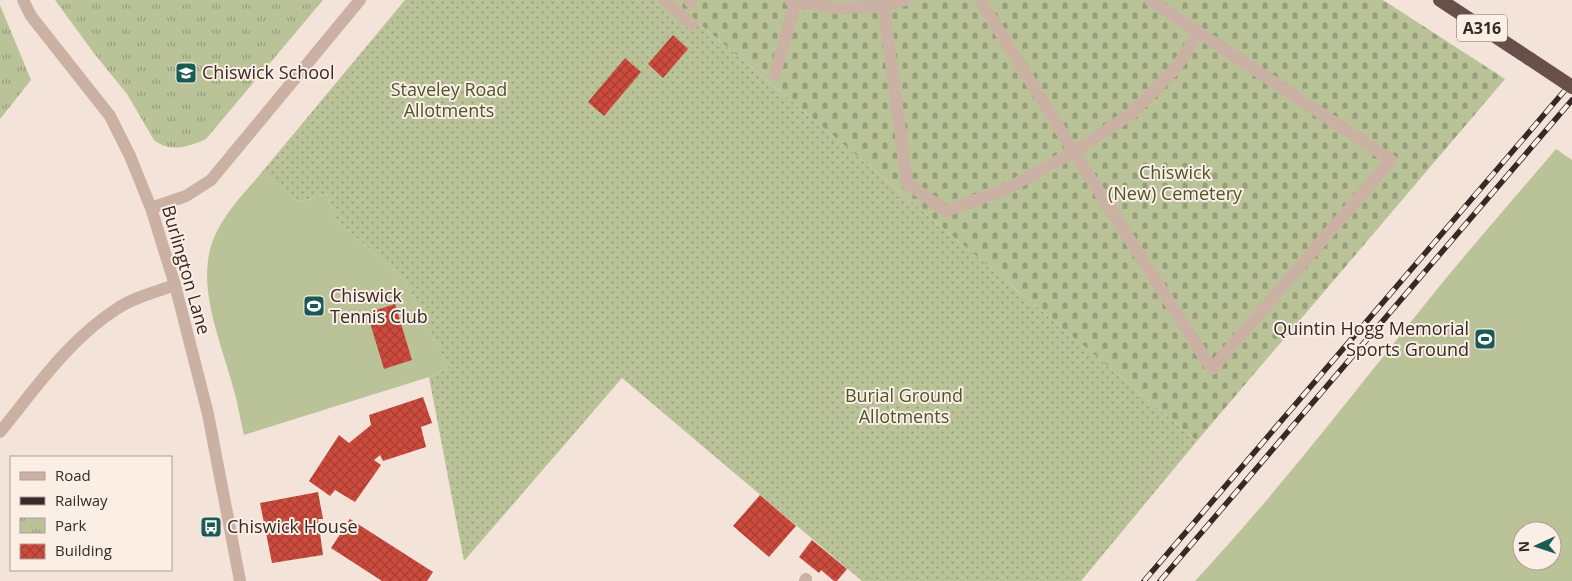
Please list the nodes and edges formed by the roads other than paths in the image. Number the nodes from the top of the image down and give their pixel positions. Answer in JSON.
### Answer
{"nodes":[{"id":1,"x":23,"y":0,"type":"edge"},
{"id":2,"x":360,"y":0,"type":"edge"},
{"id":3,"x":664,"y":0,"type":"edge"},
{"id":4,"x":906,"y":0,"type":"edge"},
{"id":5,"x":980,"y":0,"type":"edge"},
{"id":6,"x":1150,"y":0,"type":"edge"},
{"id":7,"x":1440,"y":0,"type":"edge"},
{"id":8,"x":794,"y":1,"type":"edge"},
{"id":9,"x":883,"y":3,"type":"edge"},
{"id":10,"x":692,"y":24,"type":"dead end"},
{"id":11,"x":1198,"y":32,"type":"junction"},
{"id":12,"x":775,"y":74,"type":"dead end"},
{"id":13,"x":1572,"y":87,"type":"edge"},
{"id":14,"x":1074,"y":152,"type":"junction"},
{"id":15,"x":151,"y":208,"type":"junction"},
{"id":16,"x":174,"y":285,"type":"junction"},
{"id":17,"x":0,"y":432,"type":"edge"},
{"id":18,"x":240,"y":581,"type":"edge"}],
"edges":[{"from":1,"to":15,"type":"street","name":"Burlington Lane"},
{"from":2,"to":15,"type":"street"},
{"from":3,"to":10,"type":"street"},
{"from":4,"to":9,"type":"street"},
{"from":5,"to":14,"type":"street"},
{"from":6,"to":11,"type":"street"},
{"from":7,"to":13,"type":"highway","number":"A316","bridge":true},
{"from":8,"to":9,"type":"street"},
{"from":8,"to":12,"type":"street"},
{"from":9,"to":14,"type":"street"},
{"from":11,"to":14,"type":"street"},
{"from":11,"to":14,"type":"street"},
{"from":15,"to":16,"type":"street","name":"Burlington Lane"},
{"from":16,"to":17,"type":"street"},
{"from":16,"to":18,"type":"street","name":"Burlington Lane"}]}
